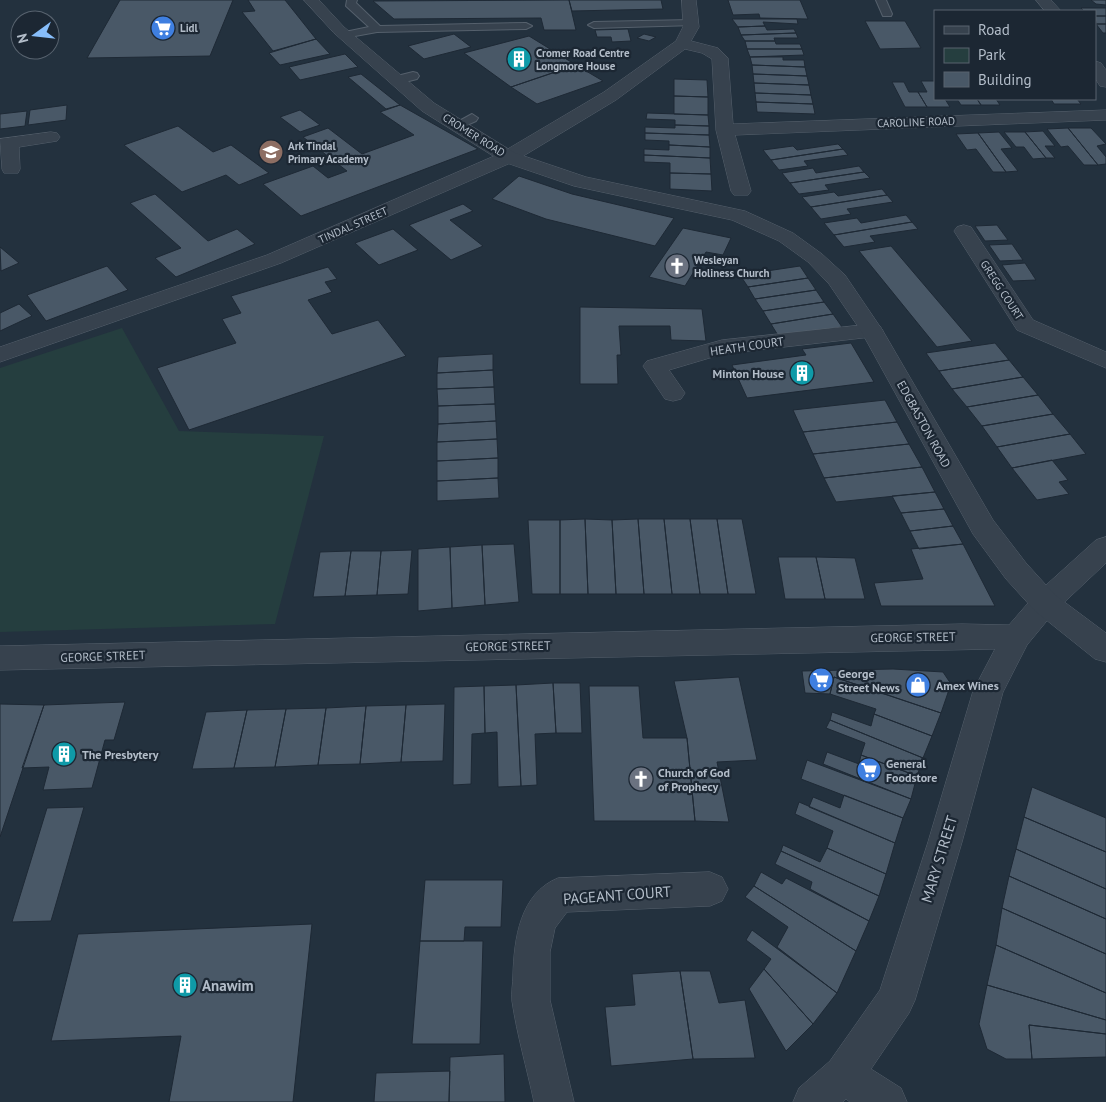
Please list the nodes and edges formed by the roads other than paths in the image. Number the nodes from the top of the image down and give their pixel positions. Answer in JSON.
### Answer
{"nodes":[{"id":1,"x":311,"y":0,"type":"edge"},
{"id":2,"x":352,"y":0,"type":"edge"},
{"id":3,"x":689,"y":0,"type":"edge"},
{"id":4,"x":881,"y":0,"type":"edge"},
{"id":5,"x":1044,"y":0,"type":"edge"},
{"id":6,"x":1052,"y":10,"type":"edge"},
{"id":7,"x":887,"y":14,"type":"dead end"},
{"id":8,"x":691,"y":23,"type":"junction"},
{"id":9,"x":594,"y":25,"type":"dead end"},
{"id":10,"x":526,"y":26,"type":"dead end"},
{"id":11,"x":377,"y":29,"type":"junction"},
{"id":12,"x":344,"y":35,"type":"junction"},
{"id":13,"x":682,"y":44,"type":"junction"},
{"id":14,"x":1096,"y":67,"type":"edge"},
{"id":15,"x":1106,"y":82,"type":"edge"},
{"id":16,"x":1106,"y":115,"type":"edge"},
{"id":17,"x":725,"y":130,"type":"junction"},
{"id":18,"x":51,"y":137,"type":"dead end"},
{"id":19,"x":5,"y":143,"type":"edge"},
{"id":20,"x":508,"y":157,"type":"junction"},
{"id":21,"x":11,"y":169,"type":"dead end"},
{"id":22,"x":741,"y":191,"type":"dead end"},
{"id":23,"x":732,"y":214,"type":"joint"},
{"id":24,"x":964,"y":231,"type":"dead end"},
{"id":25,"x":872,"y":332,"type":"junction"},
{"id":26,"x":0,"y":355,"type":"edge"},
{"id":27,"x":1106,"y":361,"type":"edge"},
{"id":28,"x":673,"y":393,"type":"dead end"},
{"id":29,"x":1106,"y":547,"type":"edge"},
{"id":30,"x":1045,"y":603,"type":"junction"},
{"id":31,"x":1016,"y":637,"type":"junction"},
{"id":32,"x":1106,"y":650,"type":"edge"},
{"id":33,"x":0,"y":658,"type":"edge"},
{"id":34,"x":710,"y":889,"type":"dead end"},
{"id":35,"x":844,"y":1074,"type":"junction"},
{"id":36,"x":554,"y":1102,"type":"edge"},
{"id":37,"x":813,"y":1102,"type":"edge"},
{"id":38,"x":887,"y":1102,"type":"edge"}],
"edges":[{"from":1,"to":12,"type":"street","name":"CROMER ROAD"},
{"from":2,"to":11,"type":"lane"},
{"from":3,"to":8,"type":"street"},
{"from":4,"to":7,"type":"lane"},
{"from":5,"to":6,"type":"street"},
{"from":8,"to":9,"type":"lane"},
{"from":8,"to":13,"type":"street"},
{"from":10,"to":11,"type":"lane"},
{"from":11,"to":12,"type":"lane"},
{"from":12,"to":20,"type":"street","name":"CROMER ROAD"},
{"from":13,"to":17,"type":"street"},
{"from":13,"to":20,"type":"street","name":"TINDAL STREET"},
{"from":14,"to":15,"type":"street"},
{"from":16,"to":17,"type":"street","name":"CAROLINE ROAD"},
{"from":17,"to":22,"type":"street"},
{"from":18,"to":19,"type":"street"},
{"from":19,"to":21,"type":"street"},
{"from":20,"to":23,"type":"street","name":"CROMER ROAD"},
{"from":20,"to":26,"type":"street","name":"TINDAL STREET"},
{"from":23,"to":25,"type":"street","name":"EDGBASTON ROAD"},
{"from":24,"to":27,"type":"street","name":"GREGG COURT"},
{"from":25,"to":28,"type":"street","name":"HEATH COURT"},
{"from":25,"to":30,"type":"street","name":"EDGBASTON ROAD"},
{"from":29,"to":30,"type":"street","name":"MARY STREET"},
{"from":30,"to":31,"type":"street","name":"MARY STREET"},
{"from":30,"to":32,"type":"street","name":"EDGBASTON ROAD"},
{"from":31,"to":33,"type":"street","name":"GEORGE STREET"},
{"from":31,"to":35,"type":"street","name":"MARY STREET"},
{"from":34,"to":36,"type":"street","name":"PAGEANT COURT"},
{"from":35,"to":37,"type":"street","name":"MARY STREET"},
{"from":35,"to":38,"type":"street"}]}
